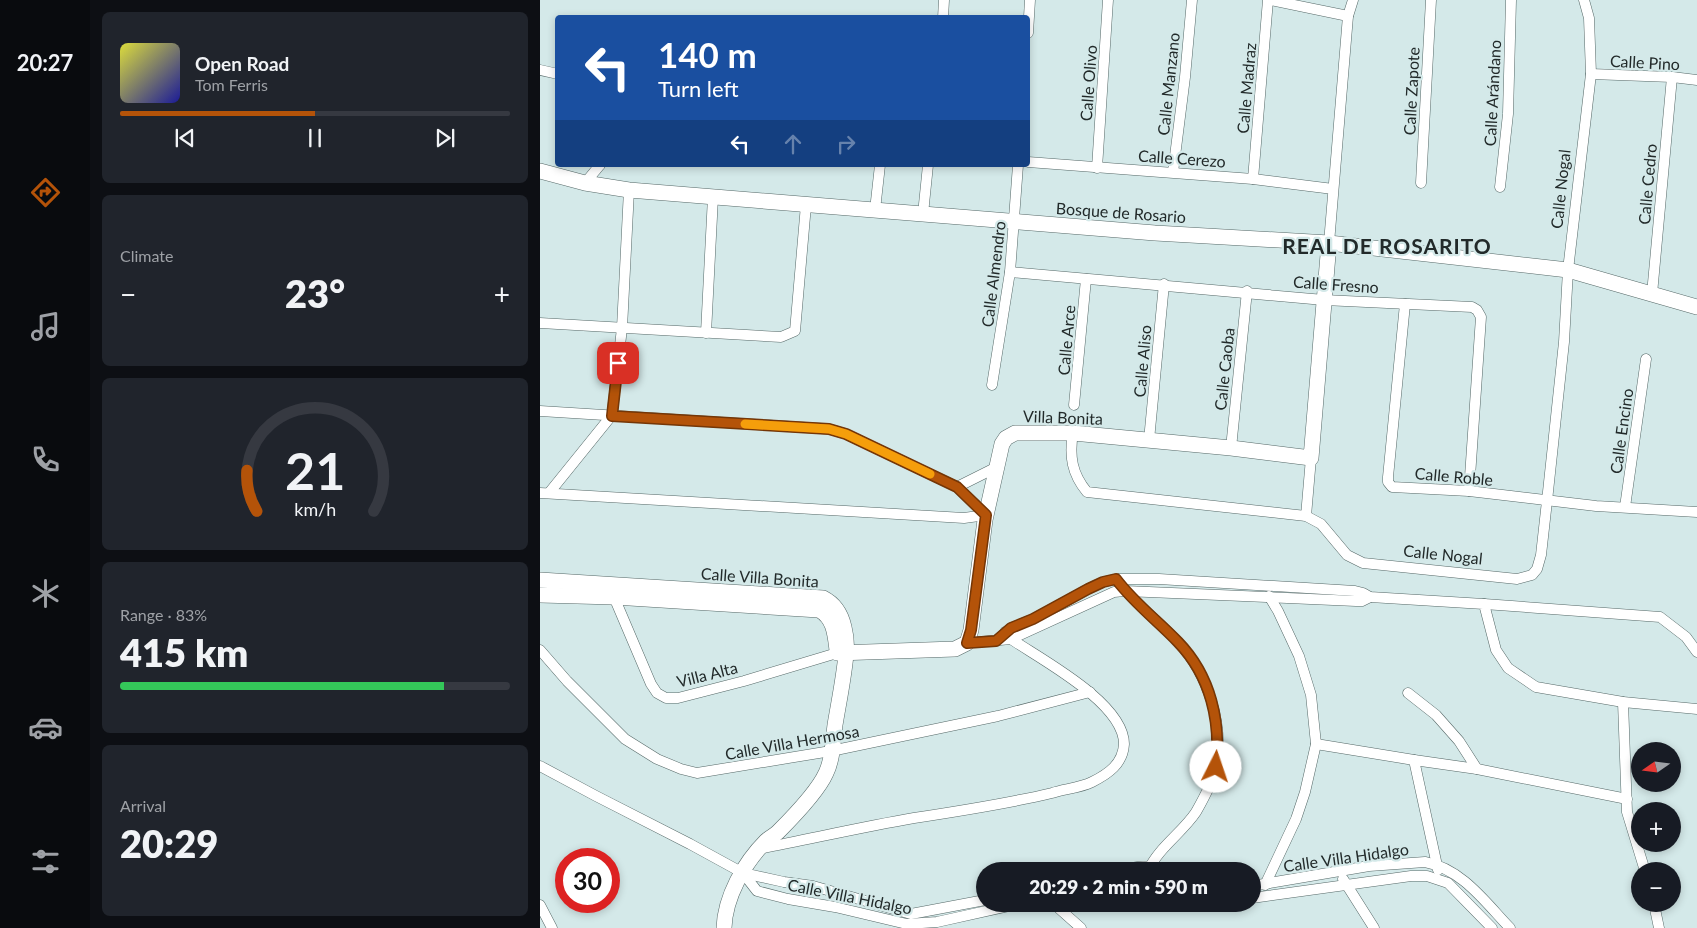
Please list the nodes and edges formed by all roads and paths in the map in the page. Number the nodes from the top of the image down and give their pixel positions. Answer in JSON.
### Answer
{"nodes":[{"id":1,"x":944,"y":0,"type":"edge"},
{"id":2,"x":1030,"y":0,"type":"edge"},
{"id":3,"x":1108,"y":0,"type":"edge"},
{"id":4,"x":1192,"y":0,"type":"edge"},
{"id":5,"x":1269,"y":0,"type":"edge"},
{"id":6,"x":1353,"y":0,"type":"edge"},
{"id":7,"x":1432,"y":0,"type":"edge"},
{"id":8,"x":1511,"y":0,"type":"edge"},
{"id":9,"x":1584,"y":0,"type":"edge"},
{"id":10,"x":942,"y":15,"type":"edge"},
{"id":11,"x":1029,"y":15,"type":"edge"},
{"id":12,"x":1348,"y":16,"type":"junction"},
{"id":13,"x":540,"y":70,"type":"edge"},
{"id":14,"x":555,"y":73,"type":"edge"},
{"id":15,"x":1591,"y":74,"type":"junction"},
{"id":16,"x":1672,"y":78,"type":"junction"},
{"id":17,"x":1697,"y":80,"type":"edge"},
{"id":18,"x":1030,"y":162,"type":"edge"},
{"id":19,"x":598,"y":167,"type":"edge"},
{"id":20,"x":880,"y":167,"type":"edge"},
{"id":21,"x":928,"y":167,"type":"edge"},
{"id":22,"x":1018,"y":167,"type":"edge"},
{"id":23,"x":1097,"y":168,"type":"junction"},
{"id":24,"x":540,"y":171,"type":"edge"},
{"id":25,"x":1172,"y":172,"type":"junction"},
{"id":26,"x":1253,"y":179,"type":"junction"},
{"id":27,"x":585,"y":183,"type":"junction"},
{"id":28,"x":1421,"y":183,"type":"dead end"},
{"id":29,"x":1500,"y":187,"type":"dead end"},
{"id":30,"x":1333,"y":189,"type":"junction"},
{"id":31,"x":629,"y":190,"type":"junction"},
{"id":32,"x":712,"y":197,"type":"junction"},
{"id":33,"x":806,"y":205,"type":"junction"},
{"id":34,"x":875,"y":210,"type":"junction"},
{"id":35,"x":923,"y":214,"type":"junction"},
{"id":36,"x":1015,"y":222,"type":"junction"},
{"id":37,"x":1330,"y":243,"type":"junction"},
{"id":38,"x":1568,"y":270,"type":"junction"},
{"id":39,"x":1010,"y":272,"type":"junction"},
{"id":40,"x":1086,"y":279,"type":"junction"},
{"id":41,"x":1164,"y":284,"type":"junction"},
{"id":42,"x":1247,"y":292,"type":"junction"},
{"id":43,"x":1652,"y":294,"type":"junction"},
{"id":44,"x":1324,"y":300,"type":"junction"},
{"id":45,"x":1405,"y":304,"type":"junction"},
{"id":46,"x":1697,"y":307,"type":"edge"},
{"id":47,"x":540,"y":322,"type":"edge"},
{"id":48,"x":622,"y":328,"type":"junction"},
{"id":49,"x":706,"y":333,"type":"junction"},
{"id":50,"x":1646,"y":359,"type":"dead end"},
{"id":51,"x":992,"y":385,"type":"dead end"},
{"id":52,"x":1074,"y":405,"type":"dead end"},
{"id":53,"x":540,"y":411,"type":"edge"},
{"id":54,"x":612,"y":416,"type":"junction"},
{"id":55,"x":1073,"y":433,"type":"junction"},
{"id":56,"x":1150,"y":440,"type":"junction"},
{"id":57,"x":1231,"y":448,"type":"junction"},
{"id":58,"x":1310,"y":458,"type":"junction"},
{"id":59,"x":997,"y":467,"type":"junction"},
{"id":60,"x":957,"y":487,"type":"junction"},
{"id":61,"x":1469,"y":491,"type":"junction"},
{"id":62,"x":545,"y":493,"type":"edge"},
{"id":63,"x":1547,"y":501,"type":"junction"},
{"id":64,"x":1626,"y":507,"type":"junction"},
{"id":65,"x":1697,"y":512,"type":"edge"},
{"id":66,"x":986,"y":515,"type":"junction"},
{"id":67,"x":1306,"y":516,"type":"junction"},
{"id":68,"x":1116,"y":579,"type":"junction"},
{"id":69,"x":540,"y":580,"type":"edge"},
{"id":70,"x":1125,"y":591,"type":"junction"},
{"id":71,"x":540,"y":595,"type":"edge"},
{"id":72,"x":1269,"y":596,"type":"junction"},
{"id":73,"x":614,"y":597,"type":"junction"},
{"id":74,"x":1370,"y":597,"type":"junction"},
{"id":75,"x":1484,"y":604,"type":"junction"},
{"id":76,"x":1008,"y":636,"type":"junction"},
{"id":77,"x":967,"y":643,"type":"junction"},
{"id":78,"x":540,"y":650,"type":"edge"},
{"id":79,"x":842,"y":652,"type":"junction"},
{"id":80,"x":1697,"y":652,"type":"edge"},
{"id":81,"x":1090,"y":692,"type":"junction"},
{"id":82,"x":1408,"y":692,"type":"dead end"},
{"id":83,"x":1623,"y":702,"type":"junction"},
{"id":84,"x":1697,"y":709,"type":"edge"},
{"id":85,"x":1316,"y":744,"type":"junction"},
{"id":86,"x":827,"y":752,"type":"junction"},
{"id":87,"x":1414,"y":760,"type":"junction"},
{"id":88,"x":540,"y":766,"type":"edge"},
{"id":89,"x":1477,"y":769,"type":"junction"},
{"id":90,"x":1627,"y":799,"type":"junction"},
{"id":91,"x":763,"y":844,"type":"junction"},
{"id":92,"x":1155,"y":862,"type":"edge"},
{"id":93,"x":1641,"y":862,"type":"edge"},
{"id":94,"x":1438,"y":866,"type":"junction"},
{"id":95,"x":1340,"y":871,"type":"junction"},
{"id":96,"x":742,"y":873,"type":"junction"},
{"id":97,"x":1438,"y":879,"type":"junction"},
{"id":98,"x":1345,"y":884,"type":"junction"},
{"id":99,"x":1261,"y":885,"type":"edge"},
{"id":100,"x":1265,"y":885,"type":"junction"},
{"id":101,"x":1261,"y":897,"type":"edge"},
{"id":102,"x":976,"y":902,"type":"edge"},
{"id":103,"x":540,"y":905,"type":"edge"},
{"id":104,"x":982,"y":912,"type":"edge"},
{"id":105,"x":1063,"y":912,"type":"edge"},
{"id":106,"x":1656,"y":912,"type":"edge"},
{"id":107,"x":552,"y":928,"type":"edge"},
{"id":108,"x":724,"y":928,"type":"edge"},
{"id":109,"x":1081,"y":928,"type":"edge"},
{"id":110,"x":1374,"y":928,"type":"edge"},
{"id":111,"x":1492,"y":928,"type":"edge"},
{"id":112,"x":1510,"y":928,"type":"edge"},
{"id":113,"x":1659,"y":928,"type":"edge"}],
"edges":[{"from":1,"to":10,"type":"street"},
{"from":2,"to":11,"type":"street"},
{"from":3,"to":23,"type":"street","name":"Calle Olivo"},
{"from":4,"to":25,"type":"street","name":"Calle Manzano"},
{"from":5,"to":12,"type":"street"},
{"from":5,"to":26,"type":"street","name":"Calle Madraz"},
{"from":6,"to":12,"type":"street"},
{"from":7,"to":28,"type":"street","name":"Calle Zapote"},
{"from":8,"to":29,"type":"street","name":"Calle Arándano"},
{"from":9,"to":15,"type":"street","name":"Calle Nogal"},
{"from":12,"to":30,"type":"street"},
{"from":13,"to":14,"type":"street"},
{"from":15,"to":16,"type":"street","name":"Calle Pino"},
{"from":15,"to":38,"type":"street","name":"Calle Nogal"},
{"from":16,"to":17,"type":"street","name":"Calle Pino"},
{"from":16,"to":43,"type":"street","name":"Calle Cedro"},
{"from":18,"to":23,"type":"street","name":"Calle Cerezo"},
{"from":19,"to":27,"type":"street"},
{"from":20,"to":34,"type":"street"},
{"from":21,"to":35,"type":"street"},
{"from":22,"to":36,"type":"street","name":"Calle Almendro"},
{"from":23,"to":25,"type":"street","name":"Calle Cerezo"},
{"from":24,"to":27,"type":"main road","name":"Bosque de Rosario"},
{"from":25,"to":26,"type":"street","name":"Calle Cerezo"},
{"from":26,"to":30,"type":"street","name":"Calle Cerezo"},
{"from":27,"to":31,"type":"main road","name":"Bosque de Rosario"},
{"from":30,"to":37,"type":"street"},
{"from":31,"to":32,"type":"main road","name":"Bosque de Rosario"},
{"from":31,"to":48,"type":"street"},
{"from":32,"to":33,"type":"main road","name":"Bosque de Rosario"},
{"from":32,"to":49,"type":"street"},
{"from":33,"to":34,"type":"main road","name":"Bosque de Rosario"},
{"from":33,"to":49,"type":"street"},
{"from":34,"to":35,"type":"main road","name":"Bosque de Rosario"},
{"from":35,"to":36,"type":"main road","name":"Bosque de Rosario"},
{"from":36,"to":37,"type":"main road","name":"Bosque de Rosario"},
{"from":36,"to":39,"type":"street","name":"Calle Almendro"},
{"from":37,"to":38,"type":"main road","name":"Bosque de Rosario"},
{"from":37,"to":44,"type":"main road"},
{"from":38,"to":43,"type":"main road","name":"Bosque de Rosario"},
{"from":38,"to":63,"type":"street","name":"Calle Nogal"},
{"from":39,"to":40,"type":"street","name":"Calle Fresno"},
{"from":39,"to":51,"type":"street","name":"Calle Almendro"},
{"from":40,"to":41,"type":"street","name":"Calle Fresno"},
{"from":40,"to":52,"type":"street","name":"Calle Arce"},
{"from":41,"to":42,"type":"street","name":"Calle Fresno"},
{"from":41,"to":56,"type":"street","name":"Calle Aliso"},
{"from":42,"to":44,"type":"street","name":"Calle Fresno"},
{"from":42,"to":57,"type":"street","name":"Calle Caoba"},
{"from":43,"to":46,"type":"main road","name":"Bosque de Rosario"},
{"from":44,"to":45,"type":"street","name":"Calle Fresno"},
{"from":44,"to":58,"type":"main road"},
{"from":45,"to":61,"type":"street","name":"Calle Fresno"},
{"from":45,"to":61,"type":"street","name":"Calle Roble"},
{"from":47,"to":48,"type":"street"},
{"from":48,"to":49,"type":"street"},
{"from":48,"to":54,"type":"street"},
{"from":50,"to":64,"type":"street","name":"Calle Encino"},
{"from":53,"to":54,"type":"street"},
{"from":54,"to":60,"type":"street"},
{"from":54,"to":62,"type":"street"},
{"from":55,"to":56,"type":"main road","name":"Villa Bonita"},
{"from":55,"to":59,"type":"main road","name":"Villa Bonita"},
{"from":55,"to":67,"type":"street"},
{"from":56,"to":57,"type":"main road","name":"Villa Bonita"},
{"from":57,"to":58,"type":"main road","name":"Villa Bonita"},
{"from":58,"to":67,"type":"street"},
{"from":59,"to":60,"type":"street"},
{"from":59,"to":66,"type":"main road","name":"Villa Bonita"},
{"from":60,"to":66,"type":"street"},
{"from":61,"to":63,"type":"street","name":"Calle Roble"},
{"from":62,"to":66,"type":"street"},
{"from":63,"to":64,"type":"street","name":"Calle Roble"},
{"from":63,"to":67,"type":"street","name":"Calle Nogal"},
{"from":64,"to":65,"type":"street","name":"Calle Roble"},
{"from":66,"to":77,"type":"main road","name":"Villa Bonita"},
{"from":68,"to":70,"type":"street"},
{"from":68,"to":74,"type":"street"},
{"from":68,"to":76,"type":"street"},
{"from":69,"to":79,"type":"main road","name":"Calle Villa Bonita"},
{"from":70,"to":72,"type":"street"},
{"from":70,"to":76,"type":"street"},
{"from":70,"to":92,"type":"street"},
{"from":71,"to":73,"type":"main road","name":"Calle Villa Bonita"},
{"from":72,"to":74,"type":"street"},
{"from":72,"to":85,"type":"street"},
{"from":73,"to":79,"type":"main road","name":"Calle Villa Bonita"},
{"from":73,"to":79,"type":"street","name":"Villa Alta"},
{"from":74,"to":75,"type":"street"},
{"from":75,"to":80,"type":"street"},
{"from":75,"to":83,"type":"street"},
{"from":76,"to":77,"type":"street"},
{"from":76,"to":81,"type":"street"},
{"from":77,"to":79,"type":"main road"},
{"from":78,"to":86,"type":"street","name":"Calle Villa Hermosa"},
{"from":79,"to":86,"type":"main road","name":"Calle Villa Bonita"},
{"from":81,"to":86,"type":"street","name":"Calle Villa Hermosa"},
{"from":81,"to":91,"type":"street"},
{"from":82,"to":89,"type":"street"},
{"from":83,"to":84,"type":"street"},
{"from":83,"to":90,"type":"street"},
{"from":85,"to":87,"type":"street"},
{"from":85,"to":100,"type":"street"},
{"from":86,"to":91,"type":"main road","name":"Calle Villa Bonita"},
{"from":87,"to":89,"type":"street"},
{"from":87,"to":94,"type":"street"},
{"from":88,"to":96,"type":"street","name":"Calle Villa Hidalgo"},
{"from":89,"to":90,"type":"street"},
{"from":90,"to":93,"type":"street"},
{"from":91,"to":96,"type":"main road","name":"Calle Villa Bonita"},
{"from":94,"to":95,"type":"street","name":"Calle Villa Hidalgo"},
{"from":94,"to":97,"type":"street"},
{"from":94,"to":112,"type":"street","name":"Calle Villa Hidalgo"},
{"from":95,"to":98,"type":"street"},
{"from":95,"to":100,"type":"street","name":"Calle Villa Hidalgo"},
{"from":96,"to":102,"type":"street","name":"Calle Villa Hidalgo"},
{"from":96,"to":104,"type":"street","name":"Calle Villa Hidalgo"},
{"from":96,"to":108,"type":"main road","name":"Calle Villa Bonita"},
{"from":97,"to":98,"type":"street","name":"Calle Villa Hidalgo"},
{"from":97,"to":111,"type":"street","name":"Calle Villa Hidalgo"},
{"from":98,"to":101,"type":"street","name":"Calle Villa Hidalgo"},
{"from":98,"to":110,"type":"street"},
{"from":99,"to":100,"type":"street","name":"Calle Villa Hidalgo"},
{"from":103,"to":107,"type":"street"},
{"from":105,"to":109,"type":"street"},
{"from":106,"to":113,"type":"street"}]}
